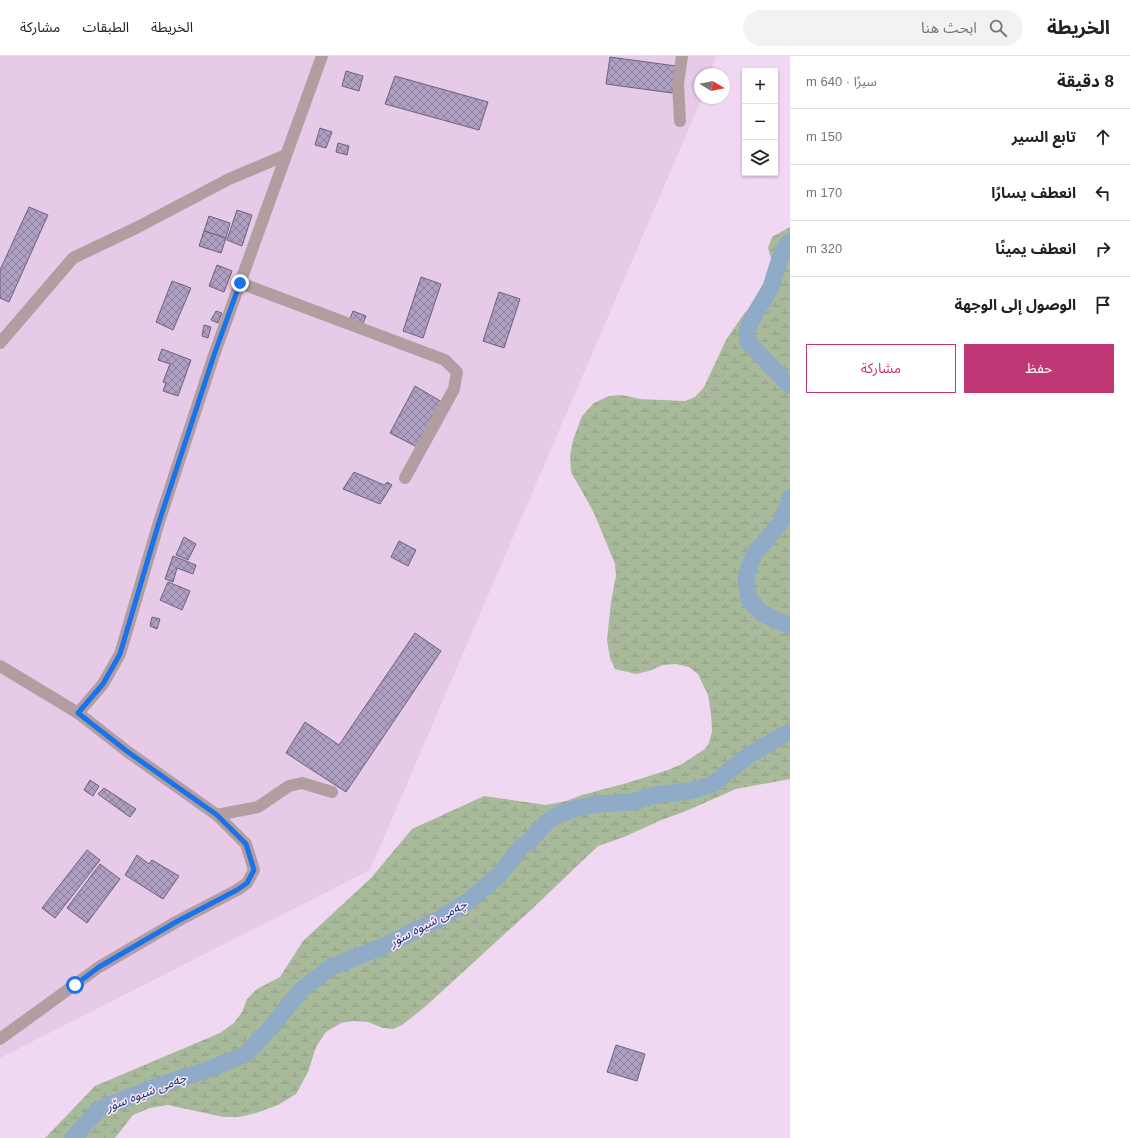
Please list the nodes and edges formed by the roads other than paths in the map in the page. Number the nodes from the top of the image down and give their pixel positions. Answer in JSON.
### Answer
{"nodes":[{"id":1,"x":322,"y":56,"type":"edge"},
{"id":2,"x":682,"y":56,"type":"edge"},
{"id":3,"x":680,"y":121,"type":"dead end"},
{"id":4,"x":286,"y":155,"type":"junction"},
{"id":5,"x":240,"y":283,"type":"junction"},
{"id":6,"x":0,"y":343,"type":"edge"},
{"id":7,"x":405,"y":478,"type":"dead end"},
{"id":8,"x":0,"y":666,"type":"edge"},
{"id":9,"x":78,"y":713,"type":"junction"},
{"id":10,"x":332,"y":792,"type":"dead end"},
{"id":11,"x":217,"y":815,"type":"junction"},
{"id":12,"x":0,"y":1039,"type":"edge"}],
"edges":[{"from":1,"to":4,"type":"lane"},
{"from":2,"to":3,"type":"lane"},
{"from":4,"to":5,"type":"lane"},
{"from":4,"to":6,"type":"lane"},
{"from":5,"to":7,"type":"lane"},
{"from":5,"to":9,"type":"lane"},
{"from":8,"to":9,"type":"lane"},
{"from":9,"to":11,"type":"lane"},
{"from":10,"to":11,"type":"lane"},
{"from":11,"to":12,"type":"lane"}]}
